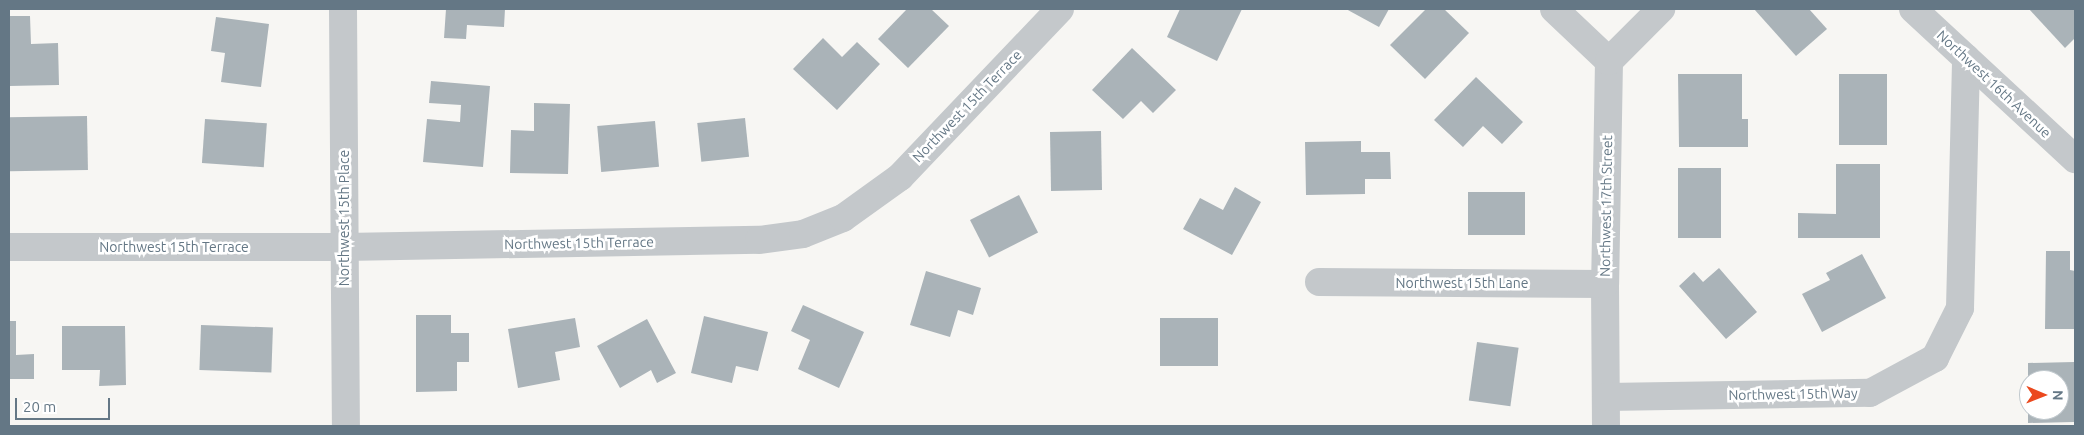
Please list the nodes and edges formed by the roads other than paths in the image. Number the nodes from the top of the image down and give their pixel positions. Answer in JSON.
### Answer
{"nodes":[{"id":1,"x":343,"y":9,"type":"edge"},
{"id":2,"x":1060,"y":9,"type":"edge"},
{"id":3,"x":1554,"y":9,"type":"edge"},
{"id":4,"x":1661,"y":9,"type":"edge"},
{"id":5,"x":1913,"y":9,"type":"edge"},
{"id":6,"x":1966,"y":58,"type":"junction"},
{"id":7,"x":1609,"y":60,"type":"junction"},
{"id":8,"x":2075,"y":159,"type":"edge"},
{"id":9,"x":345,"y":246,"type":"junction"},
{"id":10,"x":9,"y":247,"type":"edge"},
{"id":11,"x":1319,"y":282,"type":"dead end"},
{"id":12,"x":1605,"y":284,"type":"junction"},
{"id":13,"x":1606,"y":397,"type":"junction"},
{"id":14,"x":346,"y":426,"type":"edge"},
{"id":15,"x":1606,"y":426,"type":"edge"}],
"edges":[{"from":1,"to":9,"type":"street","name":"Northwest 15th Place"},
{"from":2,"to":9,"type":"street","name":"Northwest 15th Terrace"},
{"from":3,"to":7,"type":"street"},
{"from":4,"to":7,"type":"street"},
{"from":5,"to":6,"type":"street","name":"Northwest 16th Avenue"},
{"from":6,"to":8,"type":"street","name":"Northwest 16th Avenue"},
{"from":6,"to":13,"type":"street","name":"Northwest 15th Way"},
{"from":7,"to":12,"type":"street","name":"Northwest 17th Street"},
{"from":9,"to":10,"type":"street","name":"Northwest 15th Terrace"},
{"from":9,"to":14,"type":"street","name":"Northwest 15th Place"},
{"from":11,"to":12,"type":"street","name":"Northwest 15th Lane"},
{"from":12,"to":13,"type":"street","name":"Northwest 17th Street"},
{"from":13,"to":15,"type":"street","name":"Northwest 17th Street"}]}
